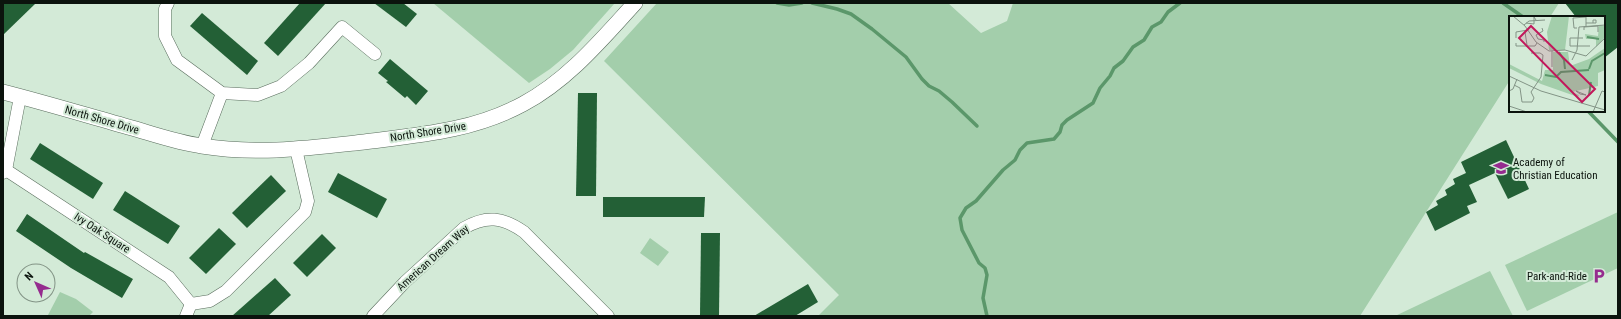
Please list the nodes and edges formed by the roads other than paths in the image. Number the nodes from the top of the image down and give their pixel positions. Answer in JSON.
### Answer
{"nodes":[{"id":1,"x":168,"y":3,"type":"edge"},
{"id":2,"x":635,"y":3,"type":"edge"},
{"id":3,"x":375,"y":54,"type":"dead end"},
{"id":4,"x":3,"y":92,"type":"edge"},
{"id":5,"x":222,"y":93,"type":"junction"},
{"id":6,"x":20,"y":97,"type":"junction"},
{"id":7,"x":202,"y":146,"type":"junction"},
{"id":8,"x":296,"y":150,"type":"junction"},
{"id":9,"x":4,"y":171,"type":"edge"},
{"id":10,"x":191,"y":304,"type":"junction"},
{"id":11,"x":186,"y":316,"type":"edge"},
{"id":12,"x":373,"y":316,"type":"edge"},
{"id":13,"x":608,"y":316,"type":"edge"}],
"edges":[{"from":1,"to":5,"type":"street"},
{"from":2,"to":8,"type":"street","name":"North Shore Drive"},
{"from":3,"to":5,"type":"street"},
{"from":4,"to":6,"type":"street","name":"North Shore Drive"},
{"from":5,"to":7,"type":"street"},
{"from":6,"to":7,"type":"street","name":"North Shore Drive"},
{"from":6,"to":9,"type":"street","name":"Ivy Oak Square"},
{"from":7,"to":8,"type":"street","name":"North Shore Drive"},
{"from":8,"to":10,"type":"street"},
{"from":9,"to":10,"type":"street","name":"Ivy Oak Square"},
{"from":10,"to":11,"type":"street"},
{"from":12,"to":13,"type":"street","name":"American Dream Way"}]}
